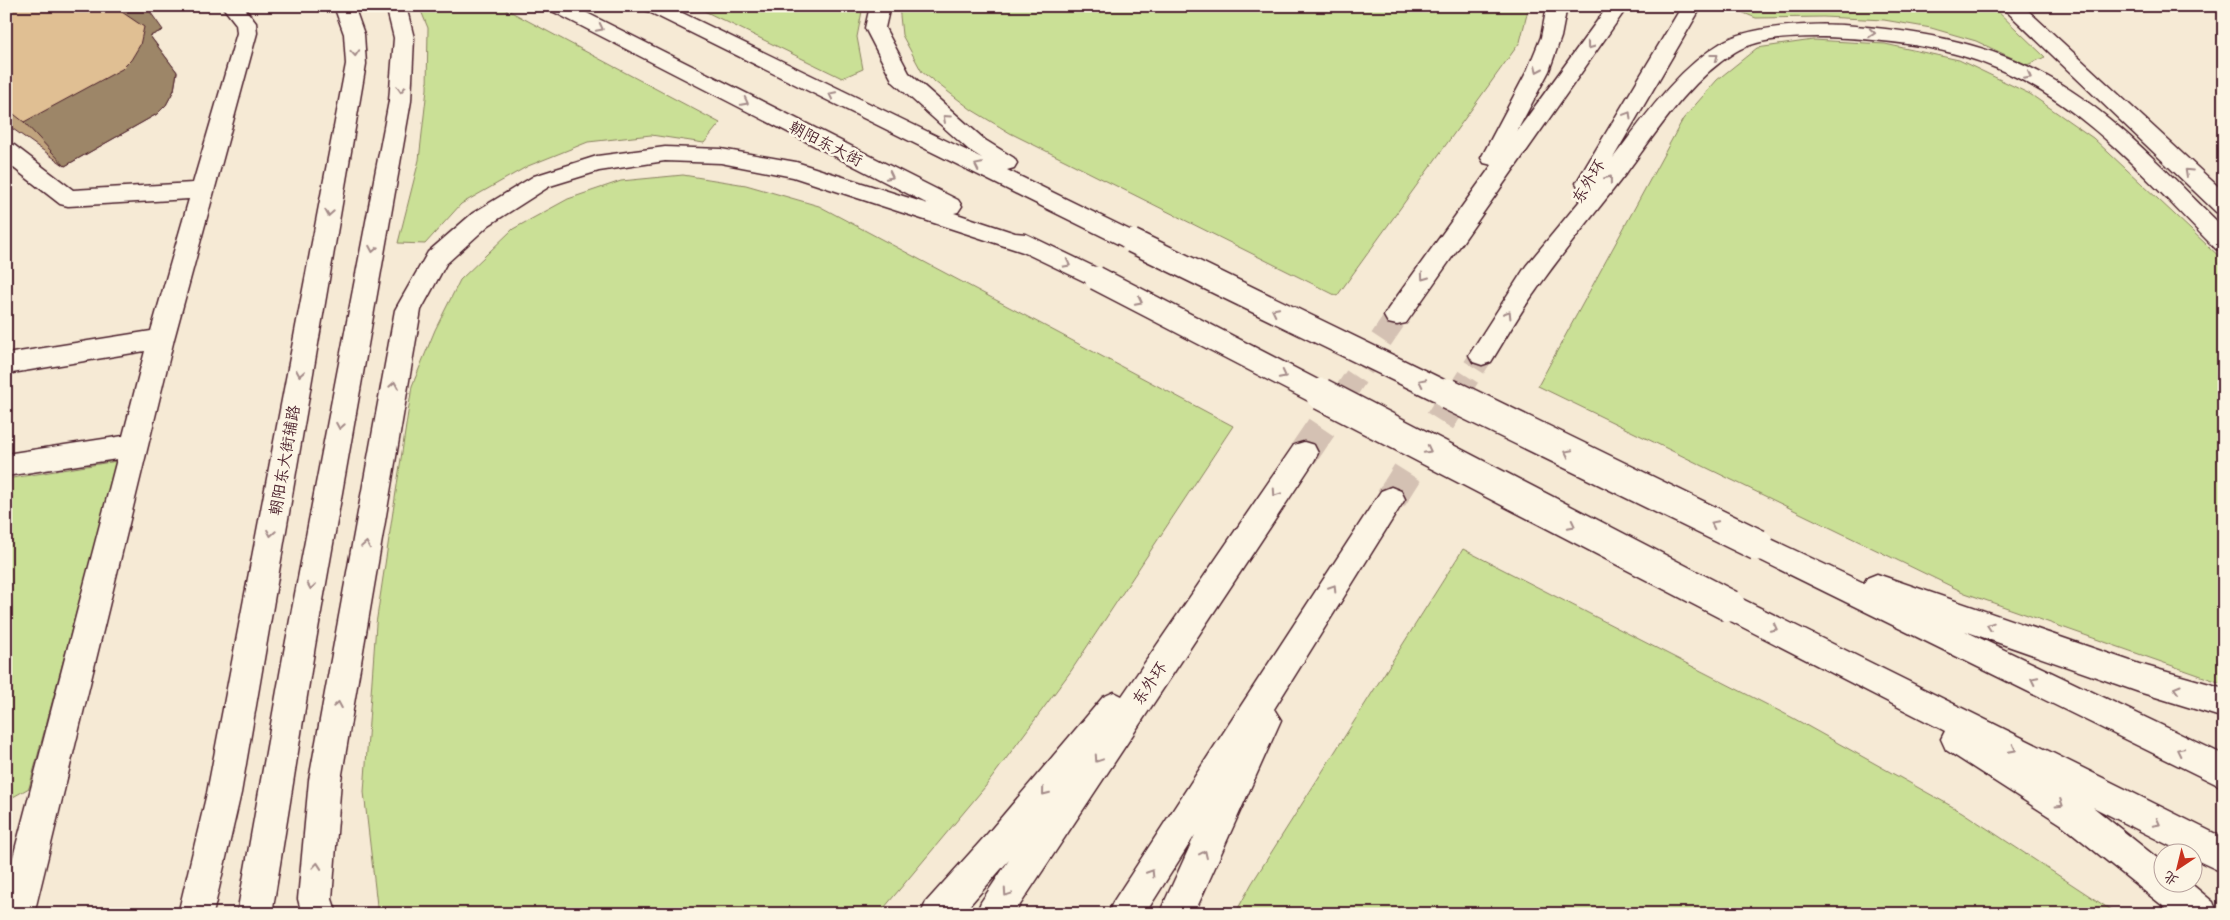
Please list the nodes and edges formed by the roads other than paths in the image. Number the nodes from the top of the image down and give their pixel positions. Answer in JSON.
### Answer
{"nodes":[{"id":1,"x":232,"y":6,"type":"edge"},
{"id":2,"x":344,"y":6,"type":"edge"},
{"id":3,"x":396,"y":6,"type":"edge"},
{"id":4,"x":557,"y":6,"type":"edge"},
{"id":5,"x":652,"y":6,"type":"edge"},
{"id":6,"x":880,"y":6,"type":"edge"},
{"id":7,"x":1557,"y":6,"type":"edge"},
{"id":8,"x":1618,"y":6,"type":"edge"},
{"id":9,"x":1692,"y":6,"type":"edge"},
{"id":10,"x":2011,"y":6,"type":"edge"},
{"id":11,"x":6,"y":150,"type":"edge"},
{"id":12,"x":203,"y":190,"type":"junction"},
{"id":13,"x":2224,"y":206,"type":"edge"},
{"id":14,"x":1132,"y":241,"type":"junction"},
{"id":15,"x":2224,"y":243,"type":"edge"},
{"id":16,"x":1445,"y":246,"type":"junction"},
{"id":17,"x":1033,"y":247,"type":"junction"},
{"id":18,"x":1525,"y":286,"type":"junction"},
{"id":19,"x":1397,"y":316,"type":"tunnel mouth"},
{"id":20,"x":162,"y":339,"type":"junction"},
{"id":21,"x":1482,"y":355,"type":"tunnel mouth"},
{"id":22,"x":6,"y":364,"type":"edge"},
{"id":23,"x":135,"y":445,"type":"junction"},
{"id":24,"x":1304,"y":453,"type":"tunnel mouth"},
{"id":25,"x":6,"y":465,"type":"edge"},
{"id":26,"x":1391,"y":499,"type":"tunnel mouth"},
{"id":27,"x":1758,"y":545,"type":"junction"},
{"id":28,"x":1220,"y":578,"type":"junction"},
{"id":29,"x":1309,"y":625,"type":"junction"},
{"id":30,"x":1812,"y":648,"type":"junction"},
{"id":31,"x":2224,"y":703,"type":"edge"},
{"id":32,"x":2224,"y":772,"type":"edge"},
{"id":33,"x":2224,"y":856,"type":"edge"},
{"id":34,"x":6,"y":908,"type":"edge"},
{"id":35,"x":11,"y":914,"type":"edge"},
{"id":36,"x":16,"y":914,"type":"edge"},
{"id":37,"x":195,"y":914,"type":"edge"},
{"id":38,"x":254,"y":914,"type":"edge"},
{"id":39,"x":320,"y":914,"type":"edge"},
{"id":40,"x":938,"y":914,"type":"edge"},
{"id":41,"x":993,"y":914,"type":"edge"},
{"id":42,"x":1125,"y":914,"type":"edge"},
{"id":43,"x":1176,"y":914,"type":"edge"},
{"id":44,"x":2201,"y":914,"type":"edge"}],
"edges":[{"from":1,"to":12,"type":"main road"},
{"from":2,"to":37,"type":"main road","name":"朝阳东大街辅路","one_way":true},
{"from":3,"to":38,"type":"main road","one_way":true},
{"from":4,"to":17,"type":"main road","name":"朝阳东大街","one_way":true},
{"from":14,"to":5,"type":"main road","one_way":true},
{"from":14,"to":6,"type":"main road","one_way":true},
{"from":7,"to":16,"type":"main road","one_way":true},
{"from":8,"to":16,"type":"main road","one_way":true},
{"from":18,"to":9,"type":"main road","name":"东外环","one_way":true},
{"from":13,"to":10,"type":"main road","one_way":true},
{"from":11,"to":12,"type":"main road"},
{"from":12,"to":20,"type":"main road"},
{"from":27,"to":14,"type":"main road","one_way":true,"bridge":true},
{"from":18,"to":15,"type":"main road","one_way":true},
{"from":16,"to":19,"type":"main road","one_way":true},
{"from":17,"to":30,"type":"main road","name":"朝阳东大街","one_way":true,"bridge":true},
{"from":39,"to":17,"type":"main road","one_way":true},
{"from":21,"to":18,"type":"main road","name":"东外环","one_way":true},
{"from":20,"to":22,"type":"main road"},
{"from":20,"to":23,"type":"main road"},
{"from":23,"to":25,"type":"main road"},
{"from":23,"to":36,"type":"main road"},
{"from":24,"to":28,"type":"main road","name":"东外环","one_way":true},
{"from":29,"to":26,"type":"main road","one_way":true},
{"from":31,"to":27,"type":"main road","one_way":true},
{"from":32,"to":27,"type":"main road","one_way":true},
{"from":28,"to":40,"type":"main road","one_way":true},
{"from":28,"to":41,"type":"main road","name":"东外环","one_way":true},
{"from":42,"to":29,"type":"main road","one_way":true},
{"from":43,"to":29,"type":"main road","one_way":true},
{"from":30,"to":33,"type":"main road","one_way":true},
{"from":30,"to":44,"type":"main road","one_way":true},
{"from":34,"to":35,"type":"main road"}]}
